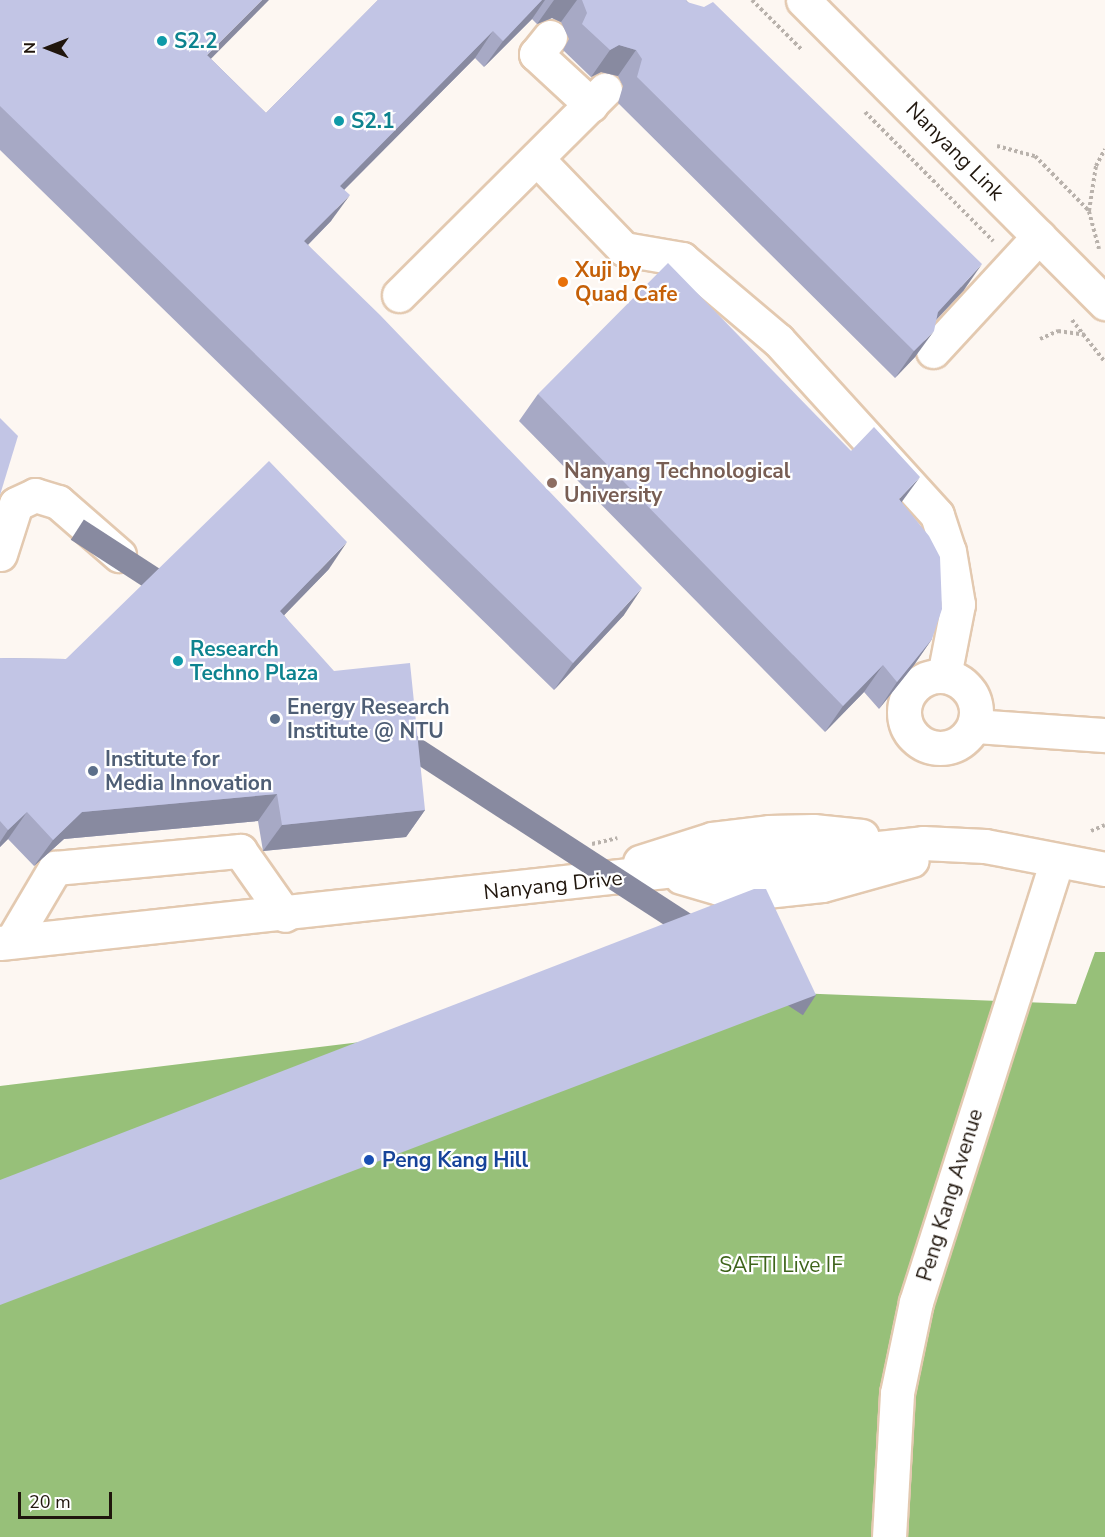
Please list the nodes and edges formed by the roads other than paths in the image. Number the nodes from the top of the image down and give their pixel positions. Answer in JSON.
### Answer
{"nodes":[{"id":1,"x":803,"y":0,"type":"edge"},
{"id":2,"x":550,"y":37,"type":"dead end"},
{"id":3,"x":537,"y":159,"type":"junction"},
{"id":4,"x":1039,"y":236,"type":"junction"},
{"id":5,"x":399,"y":295,"type":"dead end"},
{"id":6,"x":1105,"y":303,"type":"edge"},
{"id":7,"x":933,"y":351,"type":"edge"},
{"id":8,"x":0,"y":554,"type":"edge"},
{"id":9,"x":119,"y":555,"type":"dead end"},
{"id":10,"x":944,"y":676,"type":"junction"},
{"id":11,"x":975,"y":726,"type":"junction"},
{"id":12,"x":1105,"y":735,"type":"edge"},
{"id":13,"x":923,"y":843,"type":"junction"},
{"id":14,"x":981,"y":846,"type":"junction"},
{"id":15,"x":1056,"y":862,"type":"junction"},
{"id":16,"x":1105,"y":869,"type":"edge"},
{"id":17,"x":665,"y":872,"type":"junction"},
{"id":18,"x":603,"y":879,"type":"junction"},
{"id":19,"x":285,"y":915,"type":"junction"},
{"id":20,"x":6,"y":942,"type":"edge"},
{"id":21,"x":889,"y":1537,"type":"edge"}],
"edges":[{"from":1,"to":4,"type":"street","name":"Nanyang Link"},
{"from":2,"to":3,"type":"street"},
{"from":3,"to":5,"type":"street"},
{"from":3,"to":10,"type":"street"},
{"from":4,"to":6,"type":"street","name":"Nanyang Link"},
{"from":4,"to":7,"type":"street"},
{"from":8,"to":9,"type":"street"},
{"from":10,"to":11,"type":"street"},
{"from":10,"to":11,"type":"street"},
{"from":11,"to":12,"type":"street"},
{"from":13,"to":14,"type":"street","name":"Nanyang Drive"},
{"from":13,"to":17,"type":"street","name":"Nanyang Drive"},
{"from":13,"to":18,"type":"street"},
{"from":14,"to":15,"type":"street","name":"Nanyang Drive"},
{"from":14,"to":17,"type":"street"},
{"from":15,"to":16,"type":"street","name":"Nanyang Drive"},
{"from":15,"to":21,"type":"street","name":"Peng Kang Avenue"},
{"from":17,"to":18,"type":"street","name":"Nanyang Drive"},
{"from":18,"to":19,"type":"street","name":"Nanyang Drive"},
{"from":19,"to":20,"type":"street","name":"Nanyang Drive"},
{"from":19,"to":20,"type":"street"}]}
